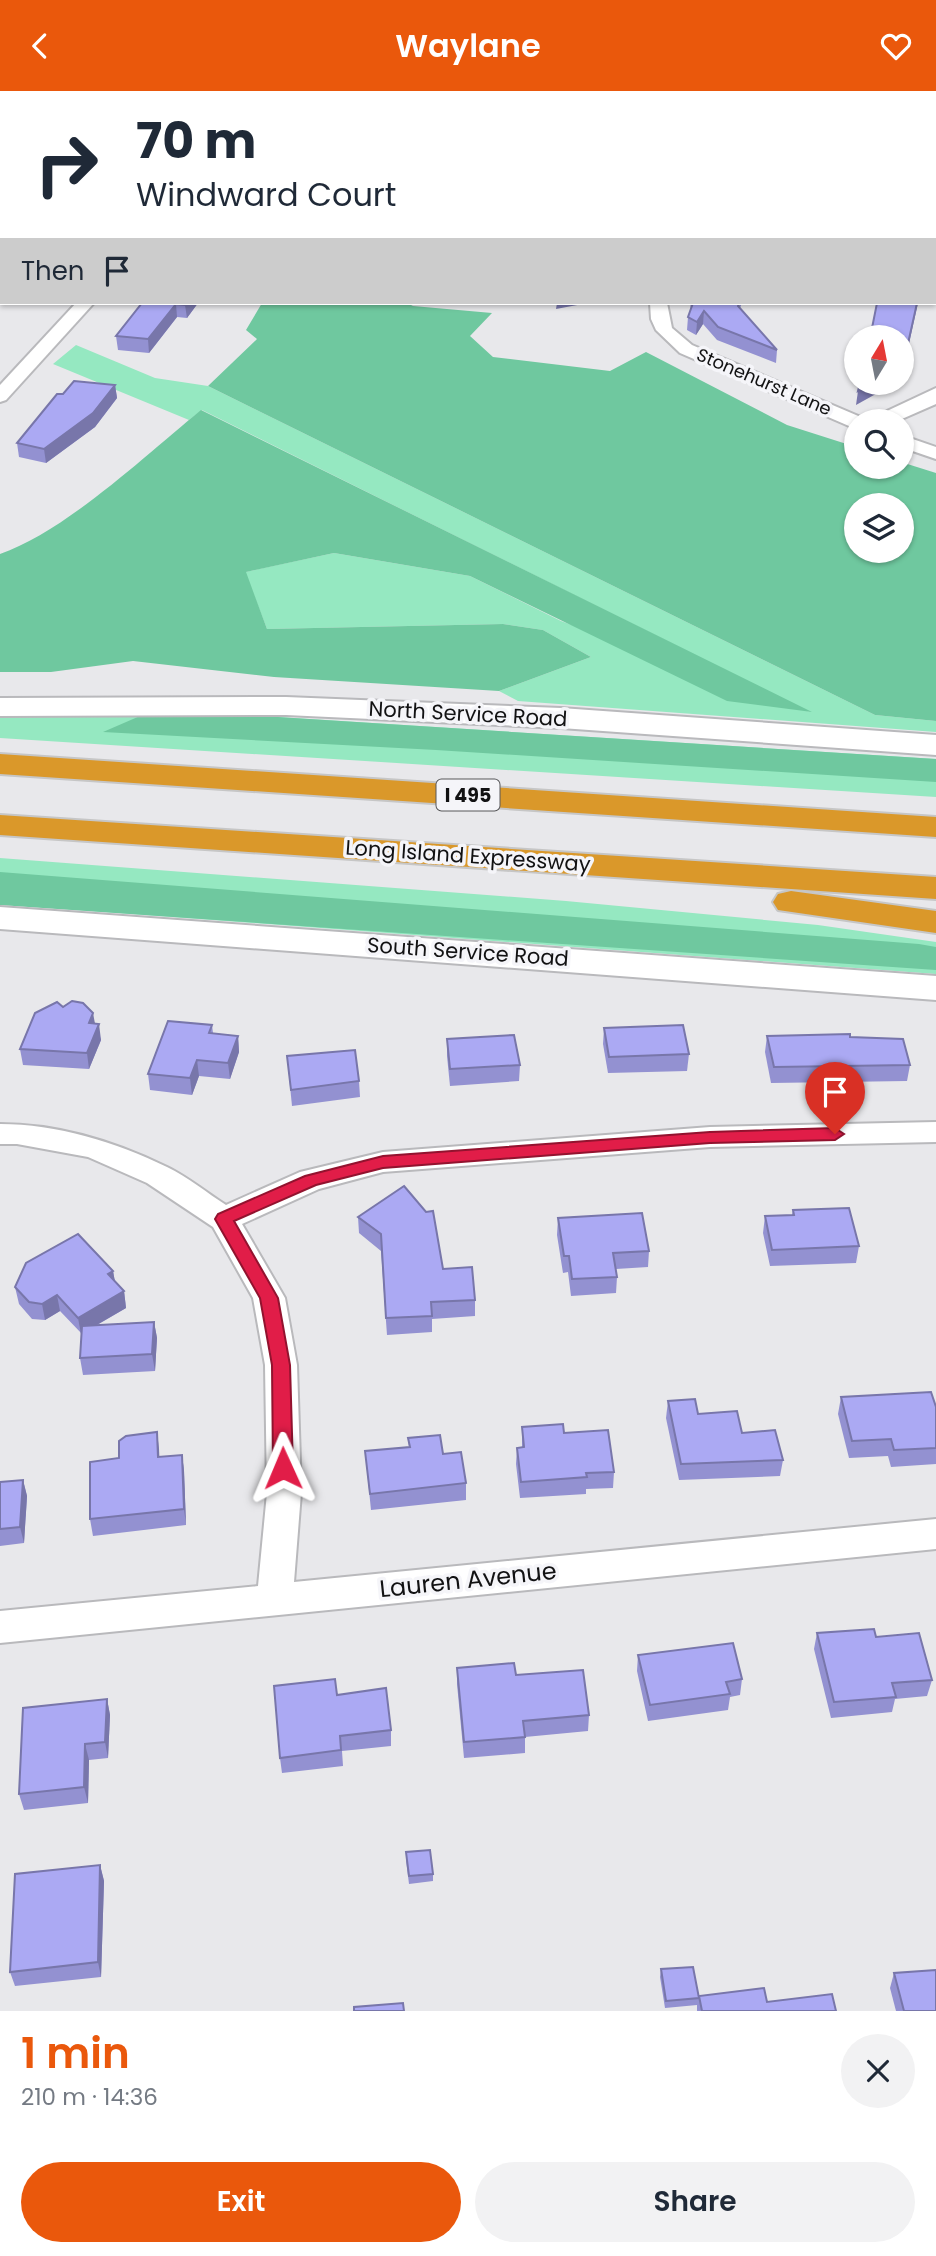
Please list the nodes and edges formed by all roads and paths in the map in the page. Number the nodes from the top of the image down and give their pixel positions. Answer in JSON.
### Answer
{"nodes":[{"id":1,"x":83,"y":305,"type":"edge"},
{"id":2,"x":659,"y":305,"type":"edge"},
{"id":3,"x":936,"y":394,"type":"edge"},
{"id":4,"x":0,"y":396,"type":"edge"},
{"id":5,"x":909,"y":409,"type":"edge"},
{"id":6,"x":844,"y":417,"type":"edge"},
{"id":7,"x":914,"y":445,"type":"edge"},
{"id":8,"x":936,"y":453,"type":"edge"},
{"id":9,"x":0,"y":706,"type":"edge"},
{"id":10,"x":936,"y":745,"type":"edge"},
{"id":11,"x":0,"y":764,"type":"edge"},
{"id":12,"x":936,"y":805,"type":"edge"},
{"id":13,"x":727,"y":812,"type":"junction"},
{"id":14,"x":0,"y":825,"type":"edge"},
{"id":15,"x":936,"y":827,"type":"edge"},
{"id":16,"x":509,"y":858,"type":"junction"},
{"id":17,"x":936,"y":888,"type":"edge"},
{"id":18,"x":0,"y":918,"type":"edge"},
{"id":19,"x":936,"y":922,"type":"edge"},
{"id":20,"x":936,"y":988,"type":"edge"},
{"id":21,"x":936,"y":1132,"type":"edge"},
{"id":22,"x":0,"y":1134,"type":"edge"},
{"id":23,"x":224,"y":1219,"type":"junction"},
{"id":24,"x":936,"y":1534,"type":"edge"},
{"id":25,"x":275,"y":1598,"type":"junction"},
{"id":26,"x":0,"y":1627,"type":"edge"}],
"edges":[{"from":1,"to":4,"type":"street"},
{"from":2,"to":6,"type":"street","name":"Stonehurst Lane"},
{"from":3,"to":5,"type":"street"},
{"from":7,"to":8,"type":"street"},
{"from":9,"to":10,"type":"main road","name":"North Service Road"},
{"from":11,"to":13,"type":"highway","number":"I 495"},
{"from":12,"to":13,"type":"highway"},
{"from":13,"to":15,"type":"highway","number":"I 495"},
{"from":14,"to":16,"type":"highway","name":"Long Island Expressway"},
{"from":16,"to":17,"type":"highway","name":"Long Island Expressway"},
{"from":16,"to":19,"type":"highway"},
{"from":18,"to":20,"type":"main road","name":"South Service Road"},
{"from":21,"to":23,"type":"street"},
{"from":22,"to":23,"type":"street"},
{"from":23,"to":25,"type":"street"},
{"from":24,"to":25,"type":"street","name":"Lauren Avenue"},
{"from":25,"to":26,"type":"street","name":"Lauren Avenue"}]}
